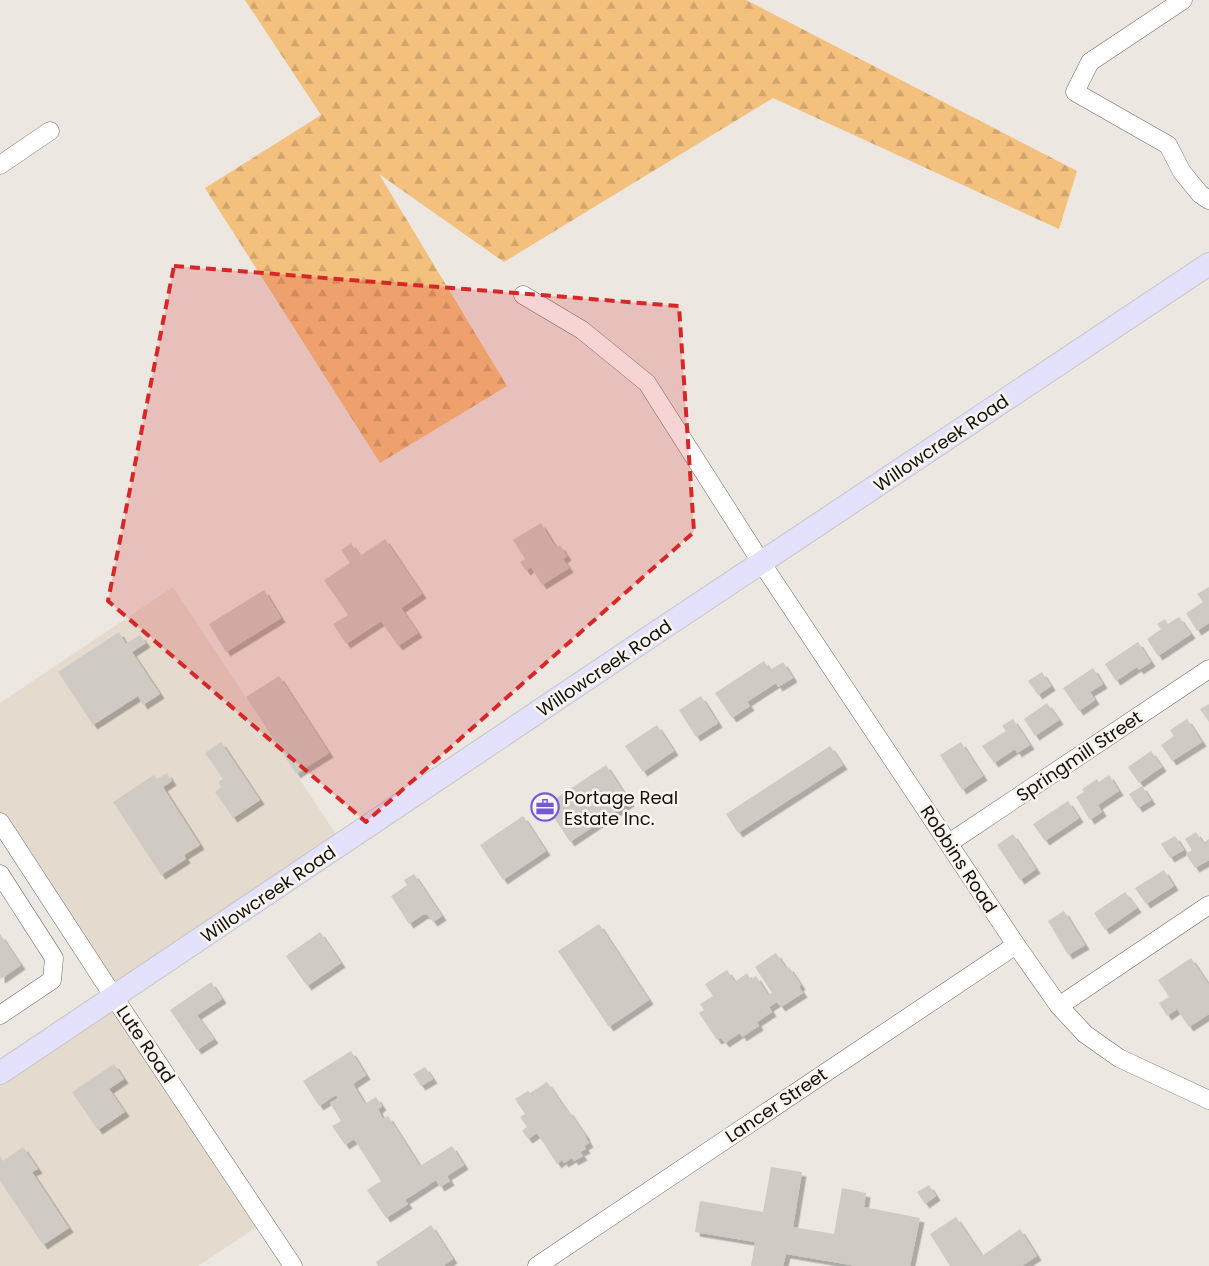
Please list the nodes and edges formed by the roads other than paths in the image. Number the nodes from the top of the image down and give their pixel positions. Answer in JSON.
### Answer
{"nodes":[{"id":1,"x":1183,"y":0,"type":"edge"},
{"id":2,"x":50,"y":131,"type":"dead end"},
{"id":3,"x":0,"y":165,"type":"edge"},
{"id":4,"x":1209,"y":200,"type":"edge"},
{"id":5,"x":1209,"y":264,"type":"edge"},
{"id":6,"x":523,"y":295,"type":"dead end"},
{"id":7,"x":762,"y":562,"type":"junction"},
{"id":8,"x":1209,"y":669,"type":"edge"},
{"id":9,"x":0,"y":822,"type":"edge"},
{"id":10,"x":949,"y":843,"type":"junction"},
{"id":11,"x":0,"y":874,"type":"edge"},
{"id":12,"x":1209,"y":905,"type":"edge"},
{"id":13,"x":1016,"y":945,"type":"junction"},
{"id":14,"x":114,"y":997,"type":"junction"},
{"id":15,"x":1060,"y":1006,"type":"junction"},
{"id":16,"x":0,"y":1016,"type":"edge"},
{"id":17,"x":0,"y":1073,"type":"edge"},
{"id":18,"x":1209,"y":1100,"type":"edge"},
{"id":19,"x":293,"y":1266,"type":"edge"},
{"id":20,"x":537,"y":1266,"type":"edge"}],
"edges":[{"from":1,"to":4,"type":"street"},
{"from":2,"to":3,"type":"street"},
{"from":5,"to":7,"type":"main road","name":"Willowcreek Road"},
{"from":6,"to":7,"type":"street","name":"Robbins Road"},
{"from":7,"to":10,"type":"street","name":"Robbins Road"},
{"from":7,"to":14,"type":"main road","name":"Willowcreek Road"},
{"from":8,"to":10,"type":"street","name":"Springmill Street"},
{"from":9,"to":14,"type":"street","name":"Lute Road"},
{"from":10,"to":13,"type":"street","name":"Robbins Road"},
{"from":11,"to":16,"type":"street"},
{"from":12,"to":15,"type":"street"},
{"from":13,"to":15,"type":"street","name":"Robbins Road"},
{"from":13,"to":20,"type":"street","name":"Lancer Street"},
{"from":14,"to":17,"type":"main road","name":"Willowcreek Road"},
{"from":14,"to":19,"type":"street","name":"Lute Road"},
{"from":15,"to":18,"type":"street","name":"Robbins Road"}]}
